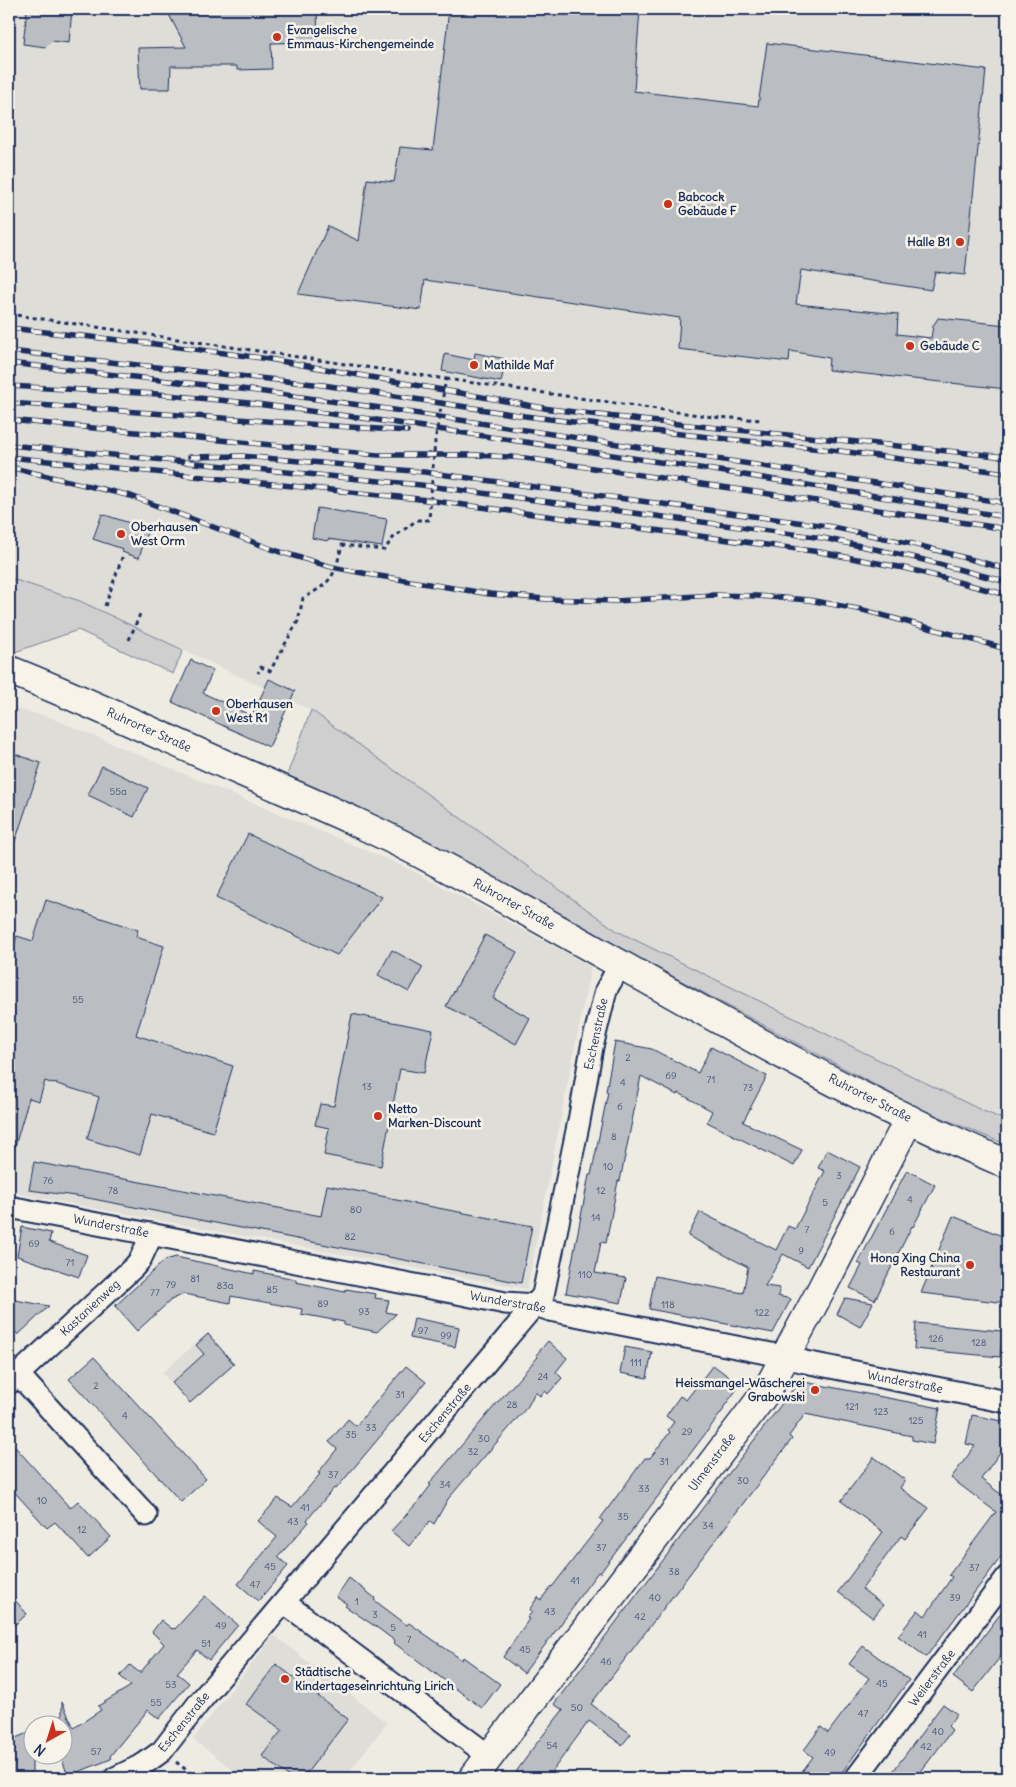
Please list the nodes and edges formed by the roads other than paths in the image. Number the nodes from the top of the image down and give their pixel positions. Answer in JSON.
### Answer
{"nodes":[{"id":1,"x":9,"y":670,"type":"edge"},
{"id":2,"x":621,"y":963,"type":"junction"},
{"id":3,"x":909,"y":1119,"type":"junction"},
{"id":4,"x":1007,"y":1164,"type":"edge"},
{"id":5,"x":9,"y":1207,"type":"edge"},
{"id":6,"x":152,"y":1234,"type":"junction"},
{"id":7,"x":535,"y":1305,"type":"junction"},
{"id":8,"x":786,"y":1357,"type":"junction"},
{"id":9,"x":14,"y":1378,"type":"edge"},
{"id":10,"x":1007,"y":1402,"type":"edge"},
{"id":11,"x":146,"y":1516,"type":"dead end"},
{"id":12,"x":1007,"y":1577,"type":"edge"},
{"id":13,"x":284,"y":1603,"type":"junction"},
{"id":14,"x":489,"y":1756,"type":"junction"},
{"id":15,"x":115,"y":1778,"type":"edge"},
{"id":16,"x":473,"y":1778,"type":"edge"},
{"id":17,"x":856,"y":1778,"type":"edge"}],
"edges":[{"from":1,"to":2,"type":"main road","name":"Ruhrorter Straße"},
{"from":2,"to":3,"type":"main road","name":"Ruhrorter Straße"},
{"from":2,"to":7,"type":"street","name":"Eschenstraße"},
{"from":3,"to":4,"type":"main road","name":"Ruhrorter Straße"},
{"from":3,"to":8,"type":"main road","name":"Ulmenstraße"},
{"from":5,"to":6,"type":"street","name":"Wunderstraße"},
{"from":6,"to":7,"type":"street","name":"Wunderstraße"},
{"from":6,"to":9,"type":"street","name":"Kastanienweg"},
{"from":7,"to":8,"type":"street","name":"Wunderstraße"},
{"from":7,"to":13,"type":"street","name":"Eschenstraße"},
{"from":8,"to":10,"type":"street","name":"Wunderstraße"},
{"from":8,"to":14,"type":"main road","name":"Ulmenstraße"},
{"from":9,"to":11,"type":"street","name":"Kastanienweg"},
{"from":12,"to":17,"type":"street","name":"Weilerstraße"},
{"from":13,"to":14,"type":"street"},
{"from":13,"to":15,"type":"street","name":"Eschenstraße"},
{"from":14,"to":16,"type":"main road","name":"Ulmenstraße"}]}
